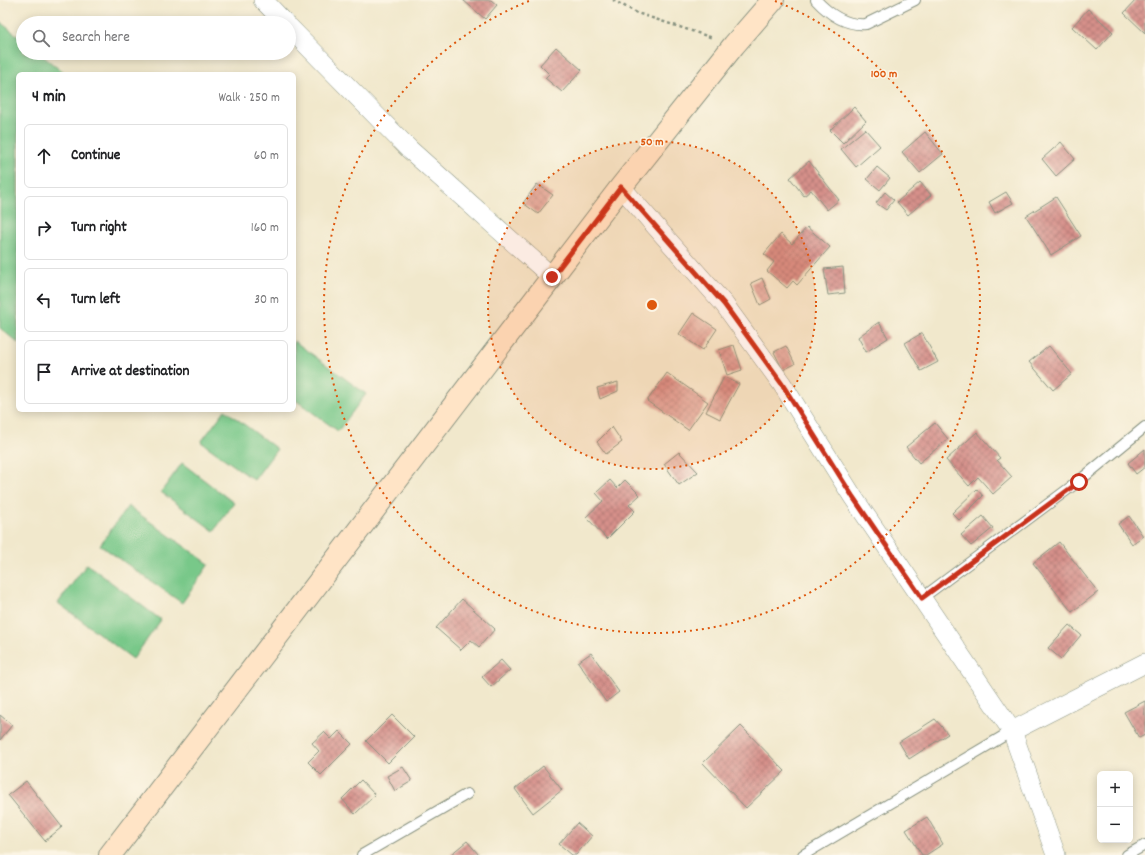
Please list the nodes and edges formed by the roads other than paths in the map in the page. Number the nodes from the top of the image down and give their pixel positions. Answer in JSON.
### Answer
{"nodes":[{"id":1,"x":263,"y":0,"type":"edge"},
{"id":2,"x":773,"y":0,"type":"edge"},
{"id":3,"x":816,"y":0,"type":"edge"},
{"id":4,"x":915,"y":0,"type":"edge"},
{"id":5,"x":278,"y":16,"type":"edge"},
{"id":6,"x":296,"y":34,"type":"edge"},
{"id":7,"x":621,"y":187,"type":"junction"},
{"id":8,"x":552,"y":277,"type":"junction"},
{"id":9,"x":1145,"y":427,"type":"edge"},
{"id":10,"x":922,"y":598,"type":"junction"},
{"id":11,"x":1145,"y":662,"type":"edge"},
{"id":12,"x":1012,"y":731,"type":"junction"},
{"id":13,"x":467,"y":794,"type":"dead end"},
{"id":14,"x":1145,"y":845,"type":"edge"},
{"id":15,"x":110,"y":855,"type":"edge"},
{"id":16,"x":362,"y":855,"type":"edge"},
{"id":17,"x":803,"y":855,"type":"edge"},
{"id":18,"x":1056,"y":855,"type":"edge"},
{"id":19,"x":1127,"y":855,"type":"edge"}],
"edges":[{"from":1,"to":5,"type":"street"},
{"from":2,"to":7,"type":"main road"},
{"from":3,"to":4,"type":"lane"},
{"from":6,"to":8,"type":"street"},
{"from":7,"to":8,"type":"main road"},
{"from":7,"to":10,"type":"street"},
{"from":8,"to":15,"type":"main road"},
{"from":9,"to":10,"type":"lane"},
{"from":10,"to":12,"type":"street"},
{"from":11,"to":12,"type":"street"},
{"from":12,"to":17,"type":"lane"},
{"from":12,"to":18,"type":"street"},
{"from":13,"to":16,"type":"lane"},
{"from":14,"to":19,"type":"lane"}]}
